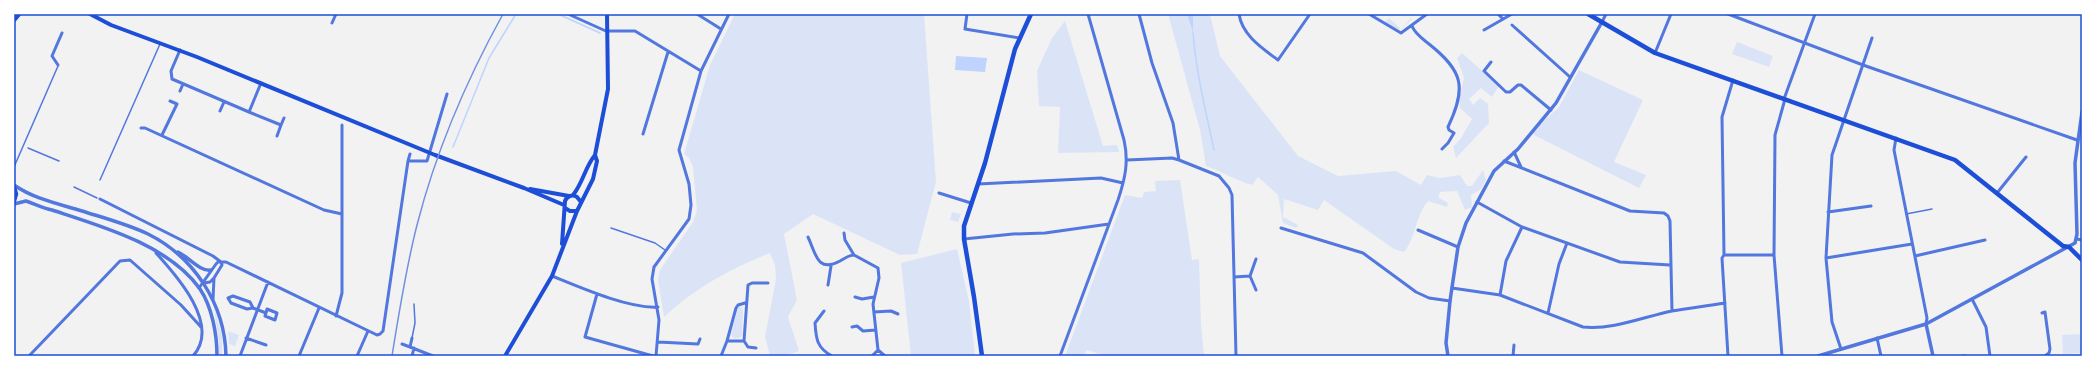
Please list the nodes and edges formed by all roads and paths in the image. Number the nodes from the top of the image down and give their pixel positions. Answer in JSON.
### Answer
{"nodes":[{"id":1,"x":19,"y":14,"type":"edge"},
{"id":2,"x":90,"y":14,"type":"edge"},
{"id":3,"x":96,"y":14,"type":"edge"},
{"id":4,"x":336,"y":14,"type":"edge"},
{"id":5,"x":568,"y":14,"type":"edge"},
{"id":6,"x":607,"y":14,"type":"edge"},
{"id":7,"x":697,"y":14,"type":"edge"},
{"id":8,"x":729,"y":14,"type":"edge"},
{"id":9,"x":967,"y":14,"type":"edge"},
{"id":10,"x":1031,"y":14,"type":"edge"},
{"id":11,"x":1088,"y":14,"type":"edge"},
{"id":12,"x":1139,"y":14,"type":"edge"},
{"id":13,"x":1239,"y":14,"type":"edge"},
{"id":14,"x":1310,"y":14,"type":"edge"},
{"id":15,"x":1370,"y":14,"type":"edge"},
{"id":16,"x":1427,"y":14,"type":"edge"},
{"id":17,"x":1498,"y":14,"type":"edge"},
{"id":18,"x":1512,"y":14,"type":"edge"},
{"id":19,"x":1588,"y":14,"type":"edge"},
{"id":20,"x":1606,"y":14,"type":"edge"},
{"id":21,"x":1671,"y":14,"type":"edge"},
{"id":22,"x":1728,"y":14,"type":"edge"},
{"id":23,"x":1815,"y":14,"type":"edge"},
{"id":24,"x":1504,"y":19,"type":"junction"},
{"id":25,"x":14,"y":20,"type":"edge"},
{"id":26,"x":101,"y":20,"type":"junction"},
{"id":27,"x":1602,"y":22,"type":"junction"},
{"id":28,"x":332,"y":23,"type":"dead end"},
{"id":29,"x":1512,"y":25,"type":"dead end"},
{"id":30,"x":1412,"y":26,"type":"junction"},
{"id":31,"x":721,"y":28,"type":"junction"},
{"id":32,"x":1484,"y":30,"type":"dead end"},
{"id":33,"x":608,"y":31,"type":"junction"},
{"id":34,"x":62,"y":33,"type":"dead end"},
{"id":35,"x":1019,"y":38,"type":"junction"},
{"id":36,"x":1872,"y":38,"type":"dead end"},
{"id":37,"x":160,"y":42,"type":"junction"},
{"id":38,"x":1804,"y":44,"type":"junction"},
{"id":39,"x":180,"y":50,"type":"junction"},
{"id":40,"x":668,"y":52,"type":"junction"},
{"id":41,"x":1655,"y":53,"type":"junction"},
{"id":42,"x":1491,"y":62,"type":"dead end"},
{"id":43,"x":58,"y":65,"type":"joint"},
{"id":44,"x":1863,"y":65,"type":"junction"},
{"id":45,"x":701,"y":71,"type":"junction"},
{"id":46,"x":1570,"y":77,"type":"junction"},
{"id":47,"x":1733,"y":80,"type":"junction"},
{"id":48,"x":183,"y":84,"type":"junction"},
{"id":49,"x":261,"y":84,"type":"junction"},
{"id":50,"x":180,"y":91,"type":"dead end"},
{"id":51,"x":447,"y":94,"type":"dead end"},
{"id":52,"x":1784,"y":99,"type":"junction"},
{"id":53,"x":170,"y":101,"type":"dead end"},
{"id":54,"x":224,"y":102,"type":"junction"},
{"id":55,"x":1550,"y":110,"type":"junction"},
{"id":56,"x":220,"y":111,"type":"dead end"},
{"id":57,"x":249,"y":112,"type":"junction"},
{"id":58,"x":2082,"y":112,"type":"edge"},
{"id":59,"x":284,"y":118,"type":"dead end"},
{"id":60,"x":1844,"y":119,"type":"junction"},
{"id":61,"x":281,"y":125,"type":"junction"},
{"id":62,"x":342,"y":125,"type":"dead end"},
{"id":63,"x":141,"y":128,"type":"dead end"},
{"id":64,"x":643,"y":134,"type":"dead end"},
{"id":65,"x":162,"y":135,"type":"junction"},
{"id":66,"x":276,"y":136,"type":"dead end"},
{"id":67,"x":1896,"y":138,"type":"junction"},
{"id":68,"x":2077,"y":140,"type":"junction"},
{"id":69,"x":28,"y":148,"type":"dead end"},
{"id":70,"x":1442,"y":149,"type":"dead end"},
{"id":71,"x":1514,"y":152,"type":"junction"},
{"id":72,"x":410,"y":154,"type":"dead end"},
{"id":73,"x":595,"y":155,"type":"junction"},
{"id":74,"x":2026,"y":157,"type":"dead end"},
{"id":75,"x":408,"y":160,"type":"junction"},
{"id":76,"x":1127,"y":160,"type":"junction"},
{"id":77,"x":1179,"y":160,"type":"junction"},
{"id":78,"x":59,"y":161,"type":"dead end"},
{"id":79,"x":1504,"y":161,"type":"junction"},
{"id":80,"x":14,"y":167,"type":"edge"},
{"id":81,"x":1521,"y":167,"type":"junction"},
{"id":82,"x":100,"y":180,"type":"dead end"},
{"id":83,"x":1123,"y":183,"type":"junction"},
{"id":84,"x":978,"y":184,"type":"junction"},
{"id":85,"x":14,"y":186,"type":"edge"},
{"id":86,"x":74,"y":187,"type":"dead end"},
{"id":87,"x":524,"y":188,"type":"junction"},
{"id":88,"x":939,"y":193,"type":"dead end"},
{"id":89,"x":1997,"y":193,"type":"junction"},
{"id":90,"x":571,"y":196,"type":"junction"},
{"id":91,"x":100,"y":199,"type":"joint"},
{"id":92,"x":14,"y":202,"type":"edge"},
{"id":93,"x":581,"y":202,"type":"junction"},
{"id":94,"x":971,"y":202,"type":"junction"},
{"id":95,"x":1477,"y":202,"type":"junction"},
{"id":96,"x":565,"y":206,"type":"junction"},
{"id":97,"x":1871,"y":206,"type":"dead end"},
{"id":98,"x":1932,"y":209,"type":"dead end"},
{"id":99,"x":577,"y":211,"type":"junction"},
{"id":100,"x":1828,"y":212,"type":"junction"},
{"id":101,"x":342,"y":214,"type":"junction"},
{"id":102,"x":1906,"y":214,"type":"junction"},
{"id":103,"x":1109,"y":224,"type":"junction"},
{"id":104,"x":1522,"y":227,"type":"junction"},
{"id":105,"x":611,"y":228,"type":"dead end"},
{"id":106,"x":1281,"y":228,"type":"dead end"},
{"id":107,"x":1418,"y":230,"type":"dead end"},
{"id":108,"x":844,"y":234,"type":"dead end"},
{"id":109,"x":808,"y":237,"type":"dead end"},
{"id":110,"x":964,"y":239,"type":"junction"},
{"id":111,"x":2077,"y":239,"type":"junction"},
{"id":112,"x":1985,"y":240,"type":"dead end"},
{"id":113,"x":2082,"y":240,"type":"edge"},
{"id":114,"x":1567,"y":243,"type":"junction"},
{"id":115,"x":1912,"y":244,"type":"junction"},
{"id":116,"x":1458,"y":247,"type":"junction"},
{"id":117,"x":2070,"y":248,"type":"junction"},
{"id":118,"x":174,"y":250,"type":"junction"},
{"id":119,"x":562,"y":250,"type":"junction"},
{"id":120,"x":665,"y":250,"type":"junction"},
{"id":121,"x":156,"y":253,"type":"junction"},
{"id":122,"x":854,"y":255,"type":"junction"},
{"id":123,"x":1774,"y":255,"type":"junction"},
{"id":124,"x":1724,"y":256,"type":"junction"},
{"id":125,"x":1915,"y":256,"type":"junction"},
{"id":126,"x":1826,"y":258,"type":"junction"},
{"id":127,"x":1256,"y":259,"type":"dead end"},
{"id":128,"x":2082,"y":260,"type":"edge"},
{"id":129,"x":221,"y":262,"type":"junction"},
{"id":130,"x":1670,"y":265,"type":"junction"},
{"id":131,"x":831,"y":266,"type":"junction"},
{"id":132,"x":211,"y":270,"type":"junction"},
{"id":133,"x":552,"y":276,"type":"junction"},
{"id":134,"x":1250,"y":276,"type":"junction"},
{"id":135,"x":1234,"y":277,"type":"junction"},
{"id":136,"x":214,"y":278,"type":"junction"},
{"id":137,"x":268,"y":282,"type":"junction"},
{"id":138,"x":204,"y":283,"type":"junction"},
{"id":139,"x":768,"y":283,"type":"dead end"},
{"id":140,"x":828,"y":286,"type":"dead end"},
{"id":141,"x":199,"y":288,"type":"junction"},
{"id":142,"x":1452,"y":288,"type":"junction"},
{"id":143,"x":1256,"y":290,"type":"dead end"},
{"id":144,"x":597,"y":294,"type":"junction"},
{"id":145,"x":1500,"y":295,"type":"junction"},
{"id":146,"x":855,"y":297,"type":"dead end"},
{"id":147,"x":874,"y":297,"type":"junction"},
{"id":148,"x":213,"y":299,"type":"junction"},
{"id":149,"x":1972,"y":299,"type":"junction"},
{"id":150,"x":1450,"y":301,"type":"junction"},
{"id":151,"x":746,"y":303,"type":"junction"},
{"id":152,"x":1725,"y":303,"type":"junction"},
{"id":153,"x":414,"y":304,"type":"dead end"},
{"id":154,"x":658,"y":307,"type":"junction"},
{"id":155,"x":253,"y":308,"type":"junction"},
{"id":156,"x":319,"y":308,"type":"junction"},
{"id":157,"x":258,"y":309,"type":"junction"},
{"id":158,"x":824,"y":310,"type":"dead end"},
{"id":159,"x":874,"y":312,"type":"junction"},
{"id":160,"x":1672,"y":312,"type":"junction"},
{"id":161,"x":266,"y":313,"type":"dead end"},
{"id":162,"x":1548,"y":313,"type":"junction"},
{"id":163,"x":2042,"y":313,"type":"dead end"},
{"id":164,"x":898,"y":314,"type":"dead end"},
{"id":165,"x":336,"y":316,"type":"junction"},
{"id":166,"x":1926,"y":324,"type":"junction"},
{"id":167,"x":201,"y":327,"type":"junction"},
{"id":168,"x":852,"y":327,"type":"dead end"},
{"id":169,"x":876,"y":330,"type":"junction"},
{"id":170,"x":368,"y":331,"type":"junction"},
{"id":171,"x":246,"y":338,"type":"junction"},
{"id":172,"x":412,"y":338,"type":"joint"},
{"id":173,"x":1877,"y":338,"type":"junction"},
{"id":174,"x":700,"y":339,"type":"dead end"},
{"id":175,"x":727,"y":341,"type":"junction"},
{"id":176,"x":744,"y":341,"type":"junction"},
{"id":177,"x":658,"y":342,"type":"junction"},
{"id":178,"x":402,"y":344,"type":"dead end"},
{"id":179,"x":266,"y":345,"type":"dead end"},
{"id":180,"x":1514,"y":345,"type":"dead end"},
{"id":181,"x":410,"y":347,"type":"junction"},
{"id":182,"x":414,"y":348,"type":"junction"},
{"id":183,"x":756,"y":348,"type":"dead end"},
{"id":184,"x":1841,"y":349,"type":"junction"},
{"id":185,"x":878,"y":350,"type":"junction"},
{"id":186,"x":1965,"y":355,"type":"dead end"},
{"id":187,"x":29,"y":356,"type":"edge"},
{"id":188,"x":193,"y":356,"type":"edge"},
{"id":189,"x":217,"y":356,"type":"edge"},
{"id":190,"x":226,"y":356,"type":"edge"},
{"id":191,"x":240,"y":356,"type":"edge"},
{"id":192,"x":299,"y":356,"type":"edge"},
{"id":193,"x":357,"y":356,"type":"edge"},
{"id":194,"x":412,"y":356,"type":"edge"},
{"id":195,"x":433,"y":356,"type":"edge"},
{"id":196,"x":506,"y":356,"type":"edge"},
{"id":197,"x":654,"y":356,"type":"edge"},
{"id":198,"x":721,"y":356,"type":"edge"},
{"id":199,"x":832,"y":356,"type":"edge"},
{"id":200,"x":872,"y":356,"type":"edge"},
{"id":201,"x":885,"y":356,"type":"edge"},
{"id":202,"x":982,"y":356,"type":"edge"},
{"id":203,"x":1060,"y":356,"type":"edge"},
{"id":204,"x":1236,"y":356,"type":"edge"},
{"id":205,"x":1448,"y":356,"type":"edge"},
{"id":206,"x":1513,"y":356,"type":"edge"},
{"id":207,"x":1728,"y":356,"type":"edge"},
{"id":208,"x":1782,"y":356,"type":"edge"},
{"id":209,"x":1818,"y":356,"type":"edge"},
{"id":210,"x":1881,"y":356,"type":"edge"},
{"id":211,"x":1934,"y":356,"type":"edge"},
{"id":212,"x":1958,"y":356,"type":"edge"},
{"id":213,"x":1990,"y":356,"type":"edge"},
{"id":214,"x":2041,"y":356,"type":"edge"},
{"id":215,"x":2045,"y":356,"type":"edge"}],
"edges":[{"from":1,"to":25,"type":"main road"},
{"from":2,"to":26,"type":"main road"},
{"from":3,"to":26,"type":"main road"},
{"from":4,"to":28,"type":"street"},
{"from":5,"to":33,"type":"street"},
{"from":6,"to":33,"type":"main road"},
{"from":7,"to":31,"type":"street"},
{"from":8,"to":31,"type":"street"},
{"from":9,"to":35,"type":"street"},
{"from":10,"to":35,"type":"main road"},
{"from":11,"to":76,"type":"street"},
{"from":12,"to":77,"type":"street"},
{"from":13,"to":14,"type":"street"},
{"from":15,"to":30,"type":"street"},
{"from":16,"to":30,"type":"street"},
{"from":17,"to":24,"type":"street"},
{"from":18,"to":24,"type":"street"},
{"from":19,"to":27,"type":"main road"},
{"from":20,"to":27,"type":"street"},
{"from":21,"to":41,"type":"street"},
{"from":22,"to":38,"type":"street"},
{"from":23,"to":38,"type":"street"},
{"from":24,"to":32,"type":"street"},
{"from":26,"to":37,"type":"main road"},
{"from":27,"to":41,"type":"main road"},
{"from":27,"to":46,"type":"street"},
{"from":29,"to":46,"type":"street"},
{"from":30,"to":70,"type":"street"},
{"from":31,"to":45,"type":"street"},
{"from":33,"to":40,"type":"street"},
{"from":33,"to":73,"type":"main road"},
{"from":34,"to":43,"type":"street"},
{"from":35,"to":84,"type":"main road"},
{"from":36,"to":44,"type":"street"},
{"from":37,"to":39,"type":"main road"},
{"from":37,"to":82,"type":"lane"},
{"from":38,"to":44,"type":"street"},
{"from":38,"to":52,"type":"street"},
{"from":39,"to":48,"type":"street"},
{"from":39,"to":49,"type":"main road"},
{"from":40,"to":45,"type":"street"},
{"from":40,"to":64,"type":"street"},
{"from":41,"to":47,"type":"main road"},
{"from":42,"to":55,"type":"street"},
{"from":43,"to":80,"type":"lane"},
{"from":44,"to":60,"type":"street"},
{"from":44,"to":68,"type":"street"},
{"from":45,"to":120,"type":"street"},
{"from":46,"to":55,"type":"street"},
{"from":47,"to":52,"type":"main road"},
{"from":47,"to":124,"type":"street"},
{"from":48,"to":50,"type":"street"},
{"from":48,"to":54,"type":"street"},
{"from":49,"to":57,"type":"street"},
{"from":49,"to":87,"type":"main road"},
{"from":51,"to":75,"type":"street"},
{"from":52,"to":60,"type":"main road"},
{"from":52,"to":123,"type":"street"},
{"from":53,"to":65,"type":"street"},
{"from":54,"to":56,"type":"street"},
{"from":54,"to":57,"type":"street"},
{"from":55,"to":71,"type":"street"},
{"from":57,"to":61,"type":"street"},
{"from":58,"to":68,"type":"street"},
{"from":59,"to":61,"type":"street"},
{"from":60,"to":67,"type":"main road"},
{"from":60,"to":100,"type":"street"},
{"from":61,"to":66,"type":"street"},
{"from":62,"to":101,"type":"street"},
{"from":63,"to":65,"type":"street"},
{"from":65,"to":101,"type":"street"},
{"from":67,"to":89,"type":"main road"},
{"from":67,"to":102,"type":"street"},
{"from":68,"to":111,"type":"street"},
{"from":69,"to":78,"type":"lane"},
{"from":71,"to":79,"type":"street"},
{"from":71,"to":81,"type":"street"},
{"from":72,"to":75,"type":"street"},
{"from":73,"to":90,"type":"main road"},
{"from":73,"to":93,"type":"main road"},
{"from":74,"to":89,"type":"street"},
{"from":75,"to":170,"type":"street"},
{"from":76,"to":77,"type":"street"},
{"from":76,"to":83,"type":"street"},
{"from":77,"to":135,"type":"street"},
{"from":79,"to":81,"type":"street"},
{"from":79,"to":95,"type":"street"},
{"from":81,"to":130,"type":"street"},
{"from":83,"to":84,"type":"street"},
{"from":83,"to":103,"type":"street"},
{"from":84,"to":94,"type":"main road"},
{"from":85,"to":92,"type":"main road"},
{"from":85,"to":118,"type":"street"},
{"from":86,"to":91,"type":"lane"},
{"from":87,"to":90,"type":"main road"},
{"from":87,"to":96,"type":"main road"},
{"from":88,"to":94,"type":"street"},
{"from":89,"to":117,"type":"main road"},
{"from":90,"to":93,"type":"main road"},
{"from":90,"to":96,"type":"main road"},
{"from":91,"to":129,"type":"street"},
{"from":92,"to":121,"type":"street"},
{"from":93,"to":99,"type":"main road"},
{"from":94,"to":110,"type":"main road"},
{"from":95,"to":104,"type":"street"},
{"from":95,"to":116,"type":"street"},
{"from":96,"to":99,"type":"main road"},
{"from":96,"to":119,"type":"main road"},
{"from":97,"to":100,"type":"street"},
{"from":98,"to":102,"type":"lane"},
{"from":99,"to":119,"type":"main road"},
{"from":100,"to":126,"type":"street"},
{"from":101,"to":165,"type":"street"},
{"from":102,"to":115,"type":"street"},
{"from":103,"to":110,"type":"street"},
{"from":103,"to":203,"type":"street"},
{"from":104,"to":114,"type":"street"},
{"from":104,"to":145,"type":"street"},
{"from":105,"to":120,"type":"lane"},
{"from":106,"to":150,"type":"street"},
{"from":107,"to":116,"type":"street"},
{"from":108,"to":122,"type":"street"},
{"from":109,"to":131,"type":"street"},
{"from":110,"to":202,"type":"main road"},
{"from":111,"to":113,"type":"street"},
{"from":111,"to":117,"type":"street"},
{"from":112,"to":125,"type":"street"},
{"from":114,"to":130,"type":"street"},
{"from":114,"to":162,"type":"street"},
{"from":115,"to":125,"type":"street"},
{"from":115,"to":126,"type":"street"},
{"from":116,"to":142,"type":"street"},
{"from":117,"to":128,"type":"main road"},
{"from":117,"to":149,"type":"street"},
{"from":118,"to":132,"type":"street"},
{"from":118,"to":138,"type":"street"},
{"from":119,"to":133,"type":"main road"},
{"from":120,"to":154,"type":"street"},
{"from":121,"to":141,"type":"street"},
{"from":121,"to":167,"type":"street"},
{"from":122,"to":131,"type":"street"},
{"from":122,"to":147,"type":"street"},
{"from":123,"to":124,"type":"street"},
{"from":123,"to":208,"type":"street"},
{"from":124,"to":152,"type":"street"},
{"from":125,"to":166,"type":"street"},
{"from":126,"to":184,"type":"street"},
{"from":127,"to":134,"type":"street"},
{"from":129,"to":132,"type":"street"},
{"from":129,"to":136,"type":"street"},
{"from":129,"to":137,"type":"street"},
{"from":130,"to":160,"type":"street"},
{"from":131,"to":140,"type":"street"},
{"from":132,"to":138,"type":"street"},
{"from":133,"to":144,"type":"street"},
{"from":133,"to":196,"type":"main road"},
{"from":134,"to":135,"type":"street"},
{"from":134,"to":143,"type":"street"},
{"from":135,"to":204,"type":"street"},
{"from":136,"to":138,"type":"street"},
{"from":136,"to":148,"type":"street"},
{"from":137,"to":156,"type":"street"},
{"from":137,"to":157,"type":"street"},
{"from":138,"to":141,"type":"street"},
{"from":138,"to":148,"type":"street"},
{"from":139,"to":151,"type":"street"},
{"from":141,"to":189,"type":"street"},
{"from":142,"to":145,"type":"street"},
{"from":142,"to":150,"type":"street"},
{"from":144,"to":154,"type":"street"},
{"from":144,"to":197,"type":"street"},
{"from":145,"to":162,"type":"street"},
{"from":146,"to":147,"type":"street"},
{"from":147,"to":159,"type":"street"},
{"from":148,"to":190,"type":"street"},
{"from":149,"to":166,"type":"street"},
{"from":149,"to":213,"type":"street"},
{"from":150,"to":205,"type":"street"},
{"from":151,"to":175,"type":"street"},
{"from":151,"to":176,"type":"street"},
{"from":152,"to":160,"type":"street"},
{"from":152,"to":207,"type":"street"},
{"from":153,"to":172,"type":"lane"},
{"from":154,"to":177,"type":"street"},
{"from":155,"to":155,"type":"street"},
{"from":155,"to":157,"type":"street"},
{"from":156,"to":165,"type":"street"},
{"from":156,"to":192,"type":"street"},
{"from":157,"to":161,"type":"street"},
{"from":157,"to":171,"type":"street"},
{"from":158,"to":199,"type":"street"},
{"from":159,"to":164,"type":"street"},
{"from":159,"to":169,"type":"street"},
{"from":160,"to":162,"type":"street"},
{"from":163,"to":215,"type":"street"},
{"from":165,"to":170,"type":"street"},
{"from":166,"to":173,"type":"street"},
{"from":166,"to":211,"type":"street"},
{"from":167,"to":187,"type":"street"},
{"from":167,"to":188,"type":"street"},
{"from":168,"to":169,"type":"street"},
{"from":169,"to":185,"type":"street"},
{"from":170,"to":193,"type":"street"},
{"from":171,"to":179,"type":"street"},
{"from":171,"to":191,"type":"street"},
{"from":172,"to":181,"type":"street"},
{"from":173,"to":184,"type":"street"},
{"from":173,"to":210,"type":"street"},
{"from":174,"to":177,"type":"street"},
{"from":175,"to":176,"type":"street"},
{"from":175,"to":198,"type":"street"},
{"from":176,"to":183,"type":"street"},
{"from":177,"to":197,"type":"street"},
{"from":178,"to":181,"type":"street"},
{"from":180,"to":206,"type":"street"},
{"from":181,"to":182,"type":"street"},
{"from":182,"to":194,"type":"street"},
{"from":182,"to":195,"type":"street"},
{"from":184,"to":209,"type":"street"},
{"from":185,"to":200,"type":"street"},
{"from":185,"to":201,"type":"street"},
{"from":186,"to":212,"type":"lane"},
{"from":214,"to":215,"type":"street"}]}
